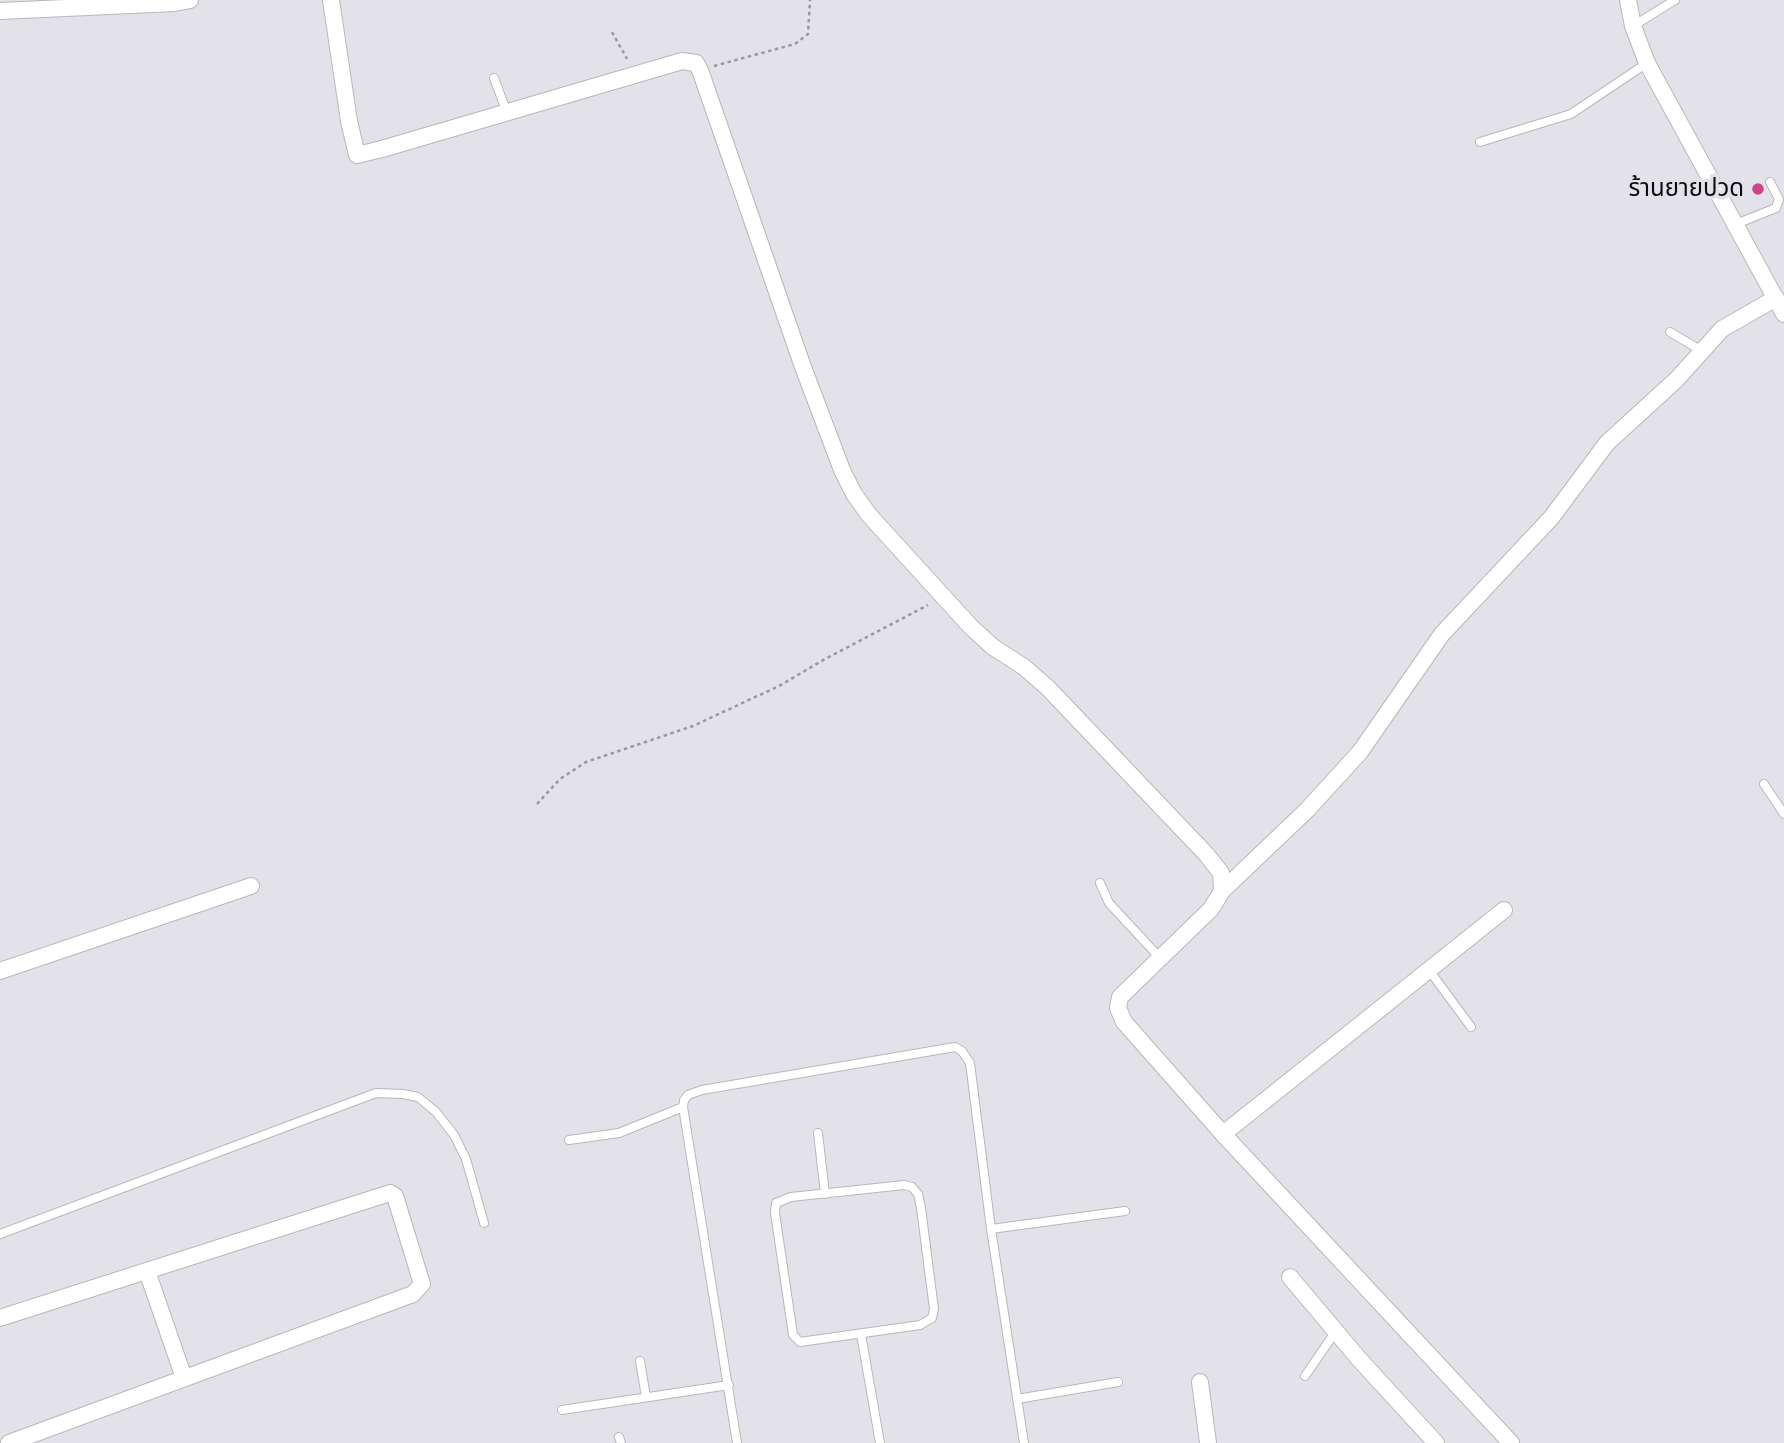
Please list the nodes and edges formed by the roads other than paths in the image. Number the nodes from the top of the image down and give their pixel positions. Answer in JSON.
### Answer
{"nodes":[{"id":1,"x":190,"y":0,"type":"edge"},
{"id":2,"x":331,"y":0,"type":"edge"},
{"id":3,"x":1628,"y":0,"type":"edge"},
{"id":4,"x":1675,"y":0,"type":"edge"},
{"id":5,"x":0,"y":11,"type":"edge"},
{"id":6,"x":1633,"y":26,"type":"junction"},
{"id":7,"x":1647,"y":63,"type":"junction"},
{"id":8,"x":494,"y":78,"type":"dead end"},
{"id":9,"x":508,"y":113,"type":"junction"},
{"id":10,"x":1480,"y":142,"type":"dead end"},
{"id":11,"x":1770,"y":182,"type":"dead end"},
{"id":12,"x":1736,"y":224,"type":"junction"},
{"id":13,"x":1776,"y":298,"type":"junction"},
{"id":14,"x":1784,"y":313,"type":"edge"},
{"id":15,"x":1670,"y":332,"type":"dead end"},
{"id":16,"x":1702,"y":351,"type":"junction"},
{"id":17,"x":1764,"y":784,"type":"dead end"},
{"id":18,"x":1784,"y":814,"type":"edge"},
{"id":19,"x":1100,"y":883,"type":"dead end"},
{"id":20,"x":251,"y":886,"type":"dead end"},
{"id":21,"x":1222,"y":891,"type":"junction"},
{"id":22,"x":1504,"y":910,"type":"dead end"},
{"id":23,"x":1160,"y":958,"type":"junction"},
{"id":24,"x":1429,"y":970,"type":"junction"},
{"id":25,"x":0,"y":971,"type":"edge"},
{"id":26,"x":1471,"y":1027,"type":"dead end"},
{"id":27,"x":683,"y":1107,"type":"junction"},
{"id":28,"x":818,"y":1133,"type":"dead end"},
{"id":29,"x":1223,"y":1134,"type":"junction"},
{"id":30,"x":569,"y":1140,"type":"dead end"},
{"id":31,"x":825,"y":1194,"type":"junction"},
{"id":32,"x":1125,"y":1211,"type":"dead end"},
{"id":33,"x":484,"y":1223,"type":"dead end"},
{"id":34,"x":990,"y":1229,"type":"junction"},
{"id":35,"x":0,"y":1234,"type":"edge"},
{"id":36,"x":147,"y":1271,"type":"junction"},
{"id":37,"x":1290,"y":1277,"type":"dead end"},
{"id":38,"x":0,"y":1318,"type":"edge"},
{"id":39,"x":1336,"y":1331,"type":"junction"},
{"id":40,"x":861,"y":1334,"type":"junction"},
{"id":41,"x":640,"y":1361,"type":"dead end"},
{"id":42,"x":1305,"y":1376,"type":"dead end"},
{"id":43,"x":184,"y":1378,"type":"junction"},
{"id":44,"x":1118,"y":1382,"type":"dead end"},
{"id":45,"x":1199,"y":1382,"type":"dead end"},
{"id":46,"x":729,"y":1385,"type":"junction"},
{"id":47,"x":646,"y":1397,"type":"junction"},
{"id":48,"x":1017,"y":1399,"type":"junction"},
{"id":49,"x":562,"y":1410,"type":"dead end"},
{"id":50,"x":9,"y":1443,"type":"edge"},
{"id":51,"x":737,"y":1443,"type":"edge"},
{"id":52,"x":880,"y":1443,"type":"edge"},
{"id":53,"x":1024,"y":1443,"type":"edge"},
{"id":54,"x":1208,"y":1443,"type":"edge"},
{"id":55,"x":1436,"y":1443,"type":"edge"},
{"id":56,"x":1511,"y":1443,"type":"edge"}],
"edges":[{"from":1,"to":5,"type":"street"},
{"from":2,"to":9,"type":"street"},
{"from":3,"to":6,"type":"street"},
{"from":4,"to":6,"type":"lane"},
{"from":6,"to":7,"type":"street"},
{"from":7,"to":10,"type":"lane"},
{"from":7,"to":12,"type":"street"},
{"from":8,"to":9,"type":"lane"},
{"from":9,"to":21,"type":"street"},
{"from":11,"to":12,"type":"lane"},
{"from":12,"to":13,"type":"street"},
{"from":13,"to":14,"type":"street"},
{"from":13,"to":16,"type":"street"},
{"from":15,"to":16,"type":"lane"},
{"from":16,"to":21,"type":"street"},
{"from":17,"to":18,"type":"lane"},
{"from":19,"to":23,"type":"lane"},
{"from":20,"to":25,"type":"street"},
{"from":21,"to":23,"type":"street"},
{"from":22,"to":24,"type":"street"},
{"from":23,"to":29,"type":"street"},
{"from":24,"to":26,"type":"lane"},
{"from":24,"to":29,"type":"street"},
{"from":27,"to":30,"type":"lane"},
{"from":27,"to":34,"type":"lane"},
{"from":27,"to":46,"type":"lane"},
{"from":28,"to":31,"type":"lane"},
{"from":29,"to":56,"type":"street"},
{"from":31,"to":40,"type":"lane"},
{"from":31,"to":40,"type":"lane"},
{"from":32,"to":34,"type":"lane"},
{"from":33,"to":35,"type":"lane"},
{"from":34,"to":48,"type":"lane"},
{"from":36,"to":38,"type":"street"},
{"from":36,"to":43,"type":"street"},
{"from":36,"to":43,"type":"street"},
{"from":37,"to":39,"type":"street"},
{"from":39,"to":42,"type":"lane"},
{"from":39,"to":55,"type":"street"},
{"from":40,"to":52,"type":"lane"},
{"from":41,"to":47,"type":"lane"},
{"from":43,"to":50,"type":"street"},
{"from":44,"to":48,"type":"lane"},
{"from":45,"to":54,"type":"street"},
{"from":46,"to":47,"type":"lane"},
{"from":46,"to":51,"type":"lane"},
{"from":47,"to":49,"type":"lane"},
{"from":48,"to":53,"type":"lane"}]}
